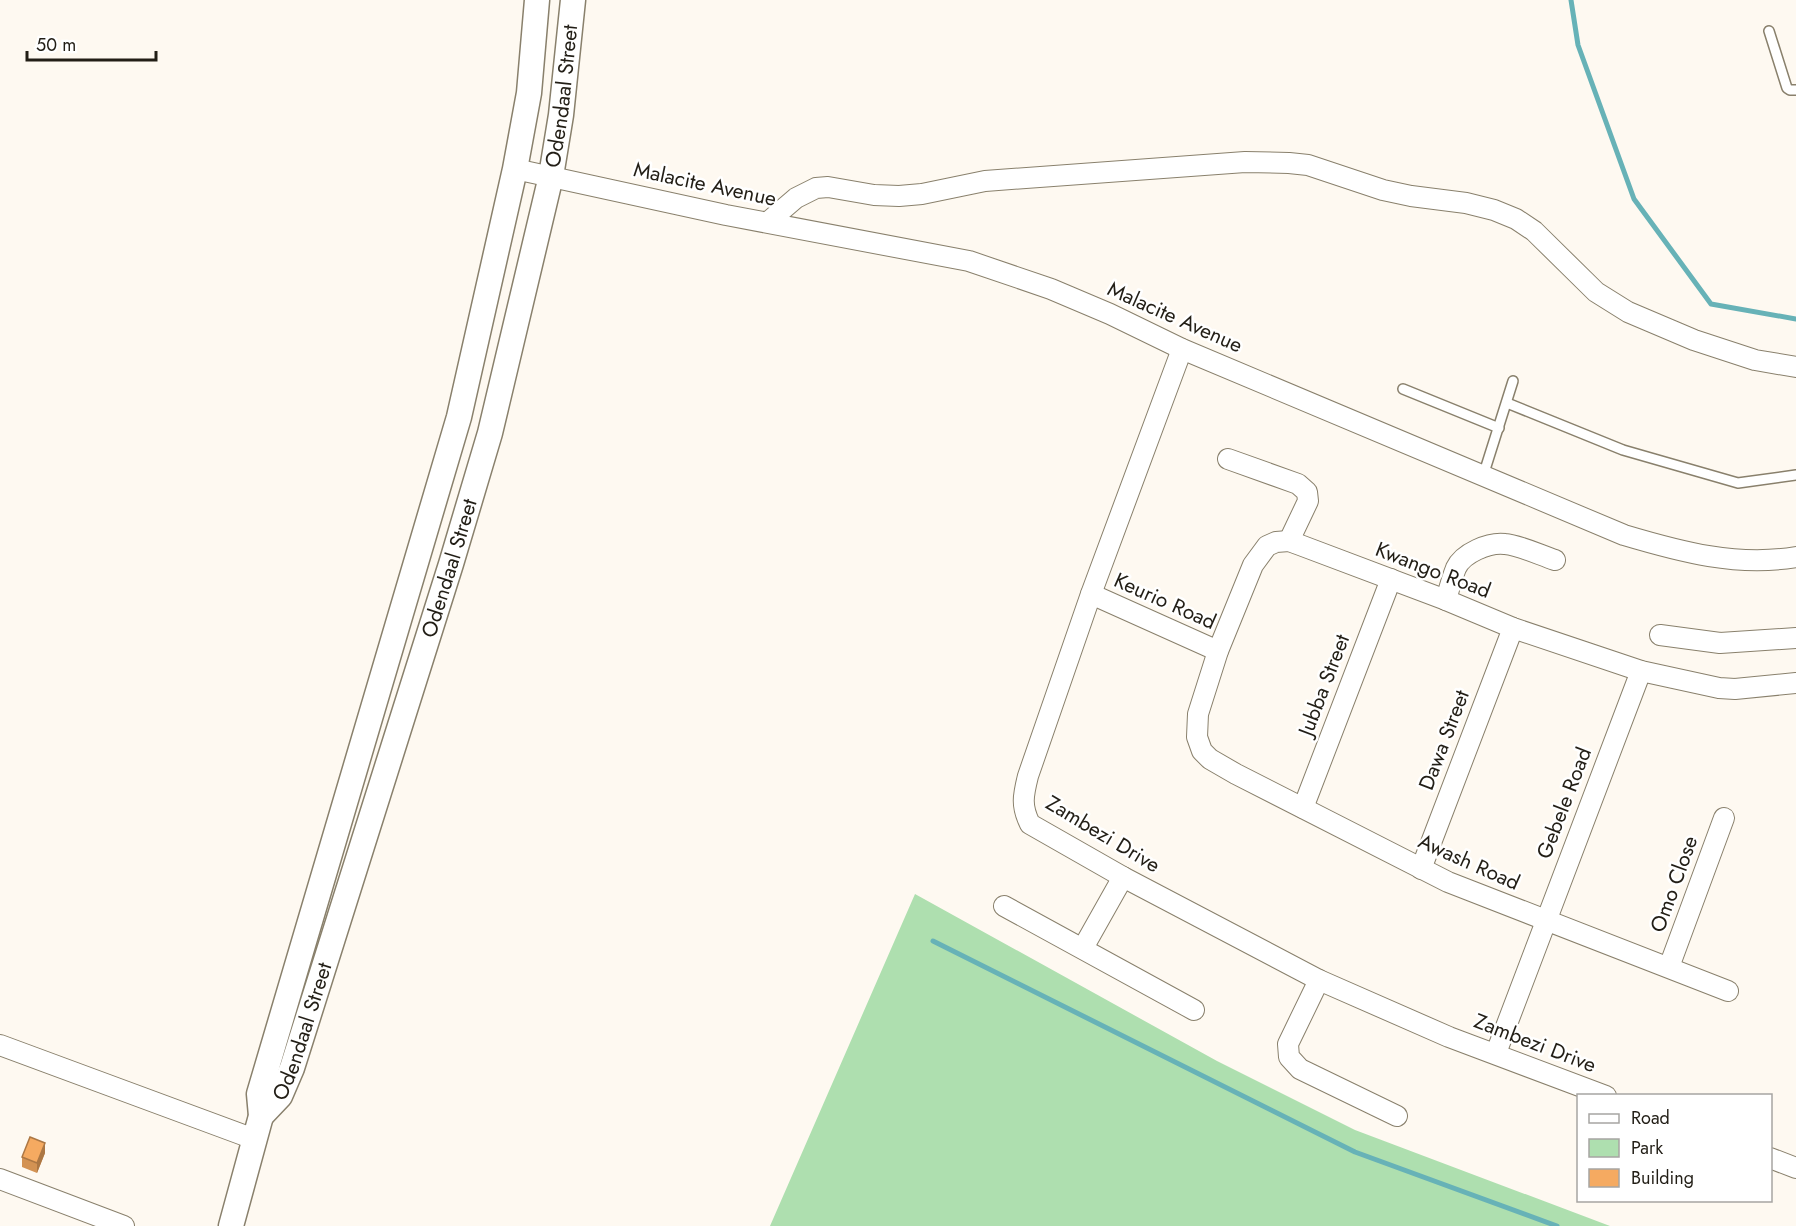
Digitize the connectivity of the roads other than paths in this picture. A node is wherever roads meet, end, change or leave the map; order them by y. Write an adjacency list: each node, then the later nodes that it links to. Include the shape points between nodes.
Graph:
1 (537, 0): 5 (street, Odendaal Street, via 529,93)
2 (573, 0): 6 (street, Odendaal Street)
3 (1769, 31): 4 (lane, via 1787,88)
4 (1796, 90)
5 (515, 169): 6 (street, Malacite Avenue); 44 (street, Odendaal Street, via 459,417 259,1094)
6 (551, 176): 7 (street, Malacite Avenue); 44 (street, Odendaal Street, via 490,434 451,564 292,1068 280,1096)
7 (768, 222): 8 (street, Malacite Avenue, via 934,253 1006,272 1110,314); 9 (street, via 796,198 816,188 899,196 975,182 1245,162 1308,165 1383,190 1466,203 1516,219 1534,231 1596,292 1628,312 1755,360)
8 (1182, 349): 16 (street, Malacite Avenue); 21 (street, Zambezi Drive)
9 (1796, 366)
10 (1513, 381): 12 (lane)
11 (1403, 389): 13 (lane)
12 (1507, 403): 13 (lane); 15 (lane, via 1623,450 1738,483)
13 (1499, 428): 16 (lane)
14 (1228, 459): 17 (street, via 1298,484 1307,492 1308,501)
15 (1796, 475)
16 (1484, 476): 18 (street, Malacite Avenue, via 1624,535 1675,550 1714,559)
17 (1289, 541): 20 (street, Kwango Road); 26 (street, via 1267,546 1253,565)
18 (1796, 557)
19 (1555, 560): 22 (street, via 1505,544 1476,550 1457,566)
20 (1391, 579): 22 (street, Kwango Road); 29 (street, Jubba Street)
21 (1091, 594): 26 (street, Keurio Road); 32 (street, Zambezi Drive, via 1028,776 1024,811 1030,824)
22 (1446, 600): 23 (street, Kwango Road)
23 (1513, 628): 27 (street, Kwango Road); 31 (street, Dawa Street)
24 (1660, 635): 25 (street, via 1720,643)
25 (1796, 638)
26 (1218, 651): 29 (street, Awash Road, via 1198,714 1197,737 1202,751 1236,774)
27 (1641, 671): 28 (street, Kwango Road, via 1719,688); 34 (street, Gebele Road)
28 (1796, 682)
29 (1302, 808): 31 (street, Awash Road)
30 (1724, 818): 36 (street, Omo Close)
31 (1421, 869): 34 (street, Awash Road)
32 (1123, 877): 35 (street); 37 (street, Zambezi Drive)
33 (1004, 906): 35 (street)
34 (1545, 921): 36 (street, Awash Road); 41 (street, Gebele Road)
35 (1083, 948): 39 (street)
36 (1669, 967): 38 (street, Awash Road)
37 (1318, 980): 41 (street, Zambezi Drive, via 1449,1037); 43 (street, via 1288,1044 1289,1057 1300,1070)
38 (1728, 991)
39 (1194, 1010)
40 (0, 1045): 44 (street)
41 (1496, 1053): 42 (street, Zambezi Drive)
42 (1603, 1094)
43 (1397, 1116)
44 (257, 1127): 49 (street, Odendaal Street)
45 (1772, 1159): 46 (street)
46 (1796, 1168)
47 (0, 1179): 48 (street)
48 (76, 1218): 50 (street)
49 (238, 1224)
50 (124, 1226)

